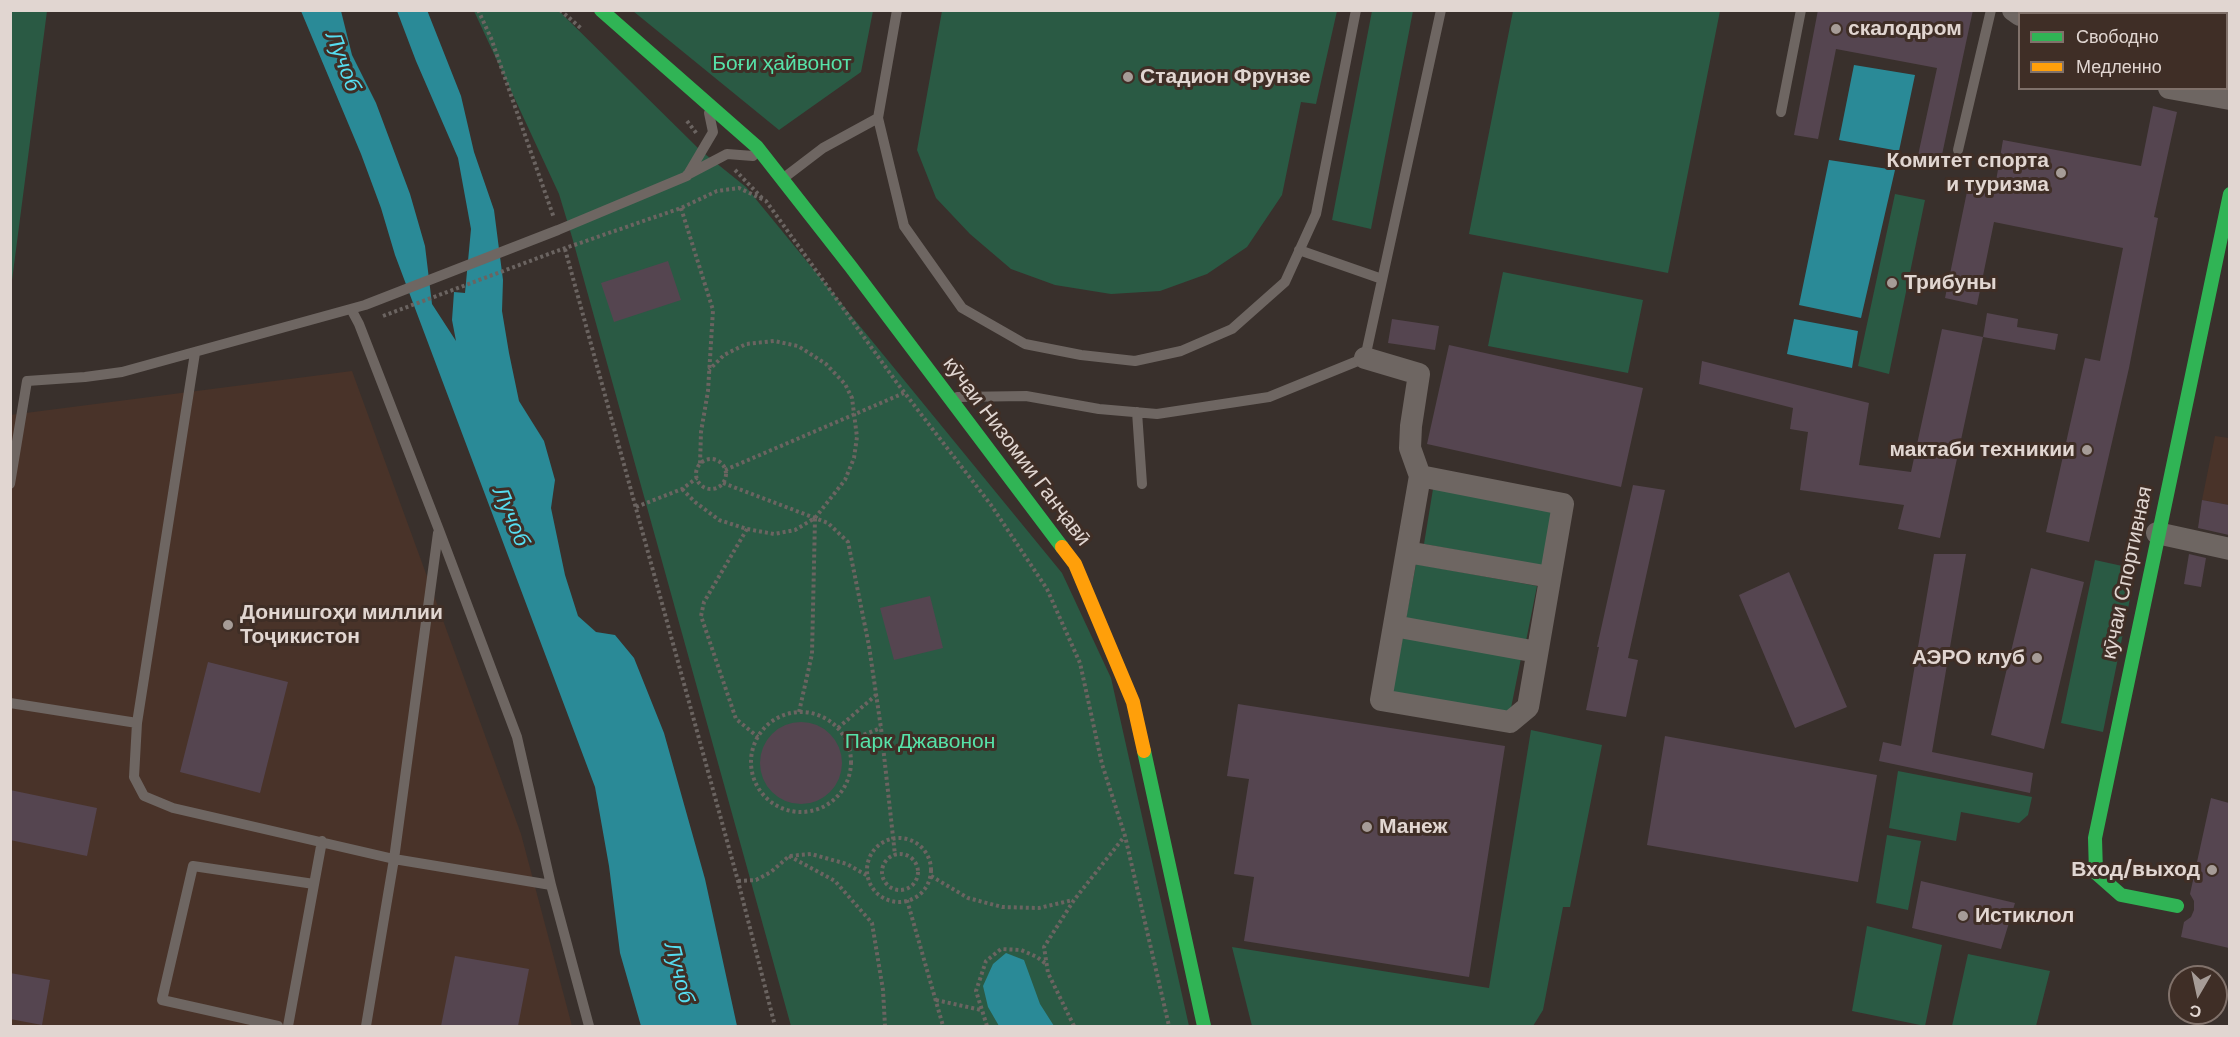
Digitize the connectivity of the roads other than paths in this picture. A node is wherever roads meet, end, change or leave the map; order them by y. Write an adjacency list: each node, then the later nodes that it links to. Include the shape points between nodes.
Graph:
1 (601, 10): 9 (street, кӯчаи Низомии Ганҷавӣ)
2 (897, 10): 11 (lane)
3 (1356, 10): 17 (lane, via 1316,214)
4 (1441, 10): 18 (lane)
5 (1801, 10): 10 (lane)
6 (1991, 10): 12 (lane)
7 (2180, 90): 8 (street)
8 (2229, 99)
9 (707, 101): 13 (street, кӯчаи Низомии Ганҷавӣ); 14 (lane, via 713,132)
10 (1781, 112)
11 (878, 118): 15 (lane, via 823,148); 17 (lane, via 904,226 962,308 1025,344 1135,361 1181,351 1232,329 1285,282)
12 (1958, 150)
13 (766, 159): 14 (lane, via 743,154 721,156); 15 (street, кӯчаи Низомии Ганҷавӣ)
14 (687, 176): 19 (lane)
15 (783, 178): 22 (street, кӯчаи Низомии Ганҷавӣ)
16 (2229, 194): 28 (street, кӯчаи Спортивная)
17 (1299, 250): 18 (lane)
18 (1382, 279): 21 (lane)
19 (351, 309): 20 (lane); 27 (lane)
20 (195, 353): 25 (lane, via 122,372 27,381); 35 (lane)
21 (1365, 358): 23 (lane, via 1269,397 1157,414); 24 (street, via 1419,374 1410,448)
22 (950, 397): 23 (lane, via 1026,396); 45 (street, кӯчаи Низомии Ганҷавӣ, via 1075,564 1128,692)
23 (1137, 412): 26 (lane)
24 (1420, 476): 30 (street); 31 (street, via 1563,504)
25 (10, 484)
26 (1142, 484)
27 (439, 530): 37 (lane); 39 (lane, via 518,737)
28 (2157, 533): 29 (street); 40 (street, кӯчаи Спортивная, via 2095,838 2096,873 2121,895)
29 (2229, 549)
30 (1407, 552): 31 (street); 32 (street)
31 (1550, 577): 33 (street)
32 (1394, 626): 33 (street); 33 (street, via 1381,700 1510,722 1527,707)
33 (1537, 652)
34 (10, 703): 35 (lane)
35 (137, 723): 36 (lane, via 134,777 144,796 173,807)
36 (322, 841): 37 (lane); 38 (lane)
37 (394, 859): 39 (lane); 43 (lane)
38 (314, 884): 41 (lane, via 193,866 162,1000); 42 (lane)
39 (551, 885): 44 (lane)
40 (2177, 906)
41 (278, 1026)
42 (288, 1026)
43 (366, 1026)
44 (589, 1026)
45 (1204, 1026)

